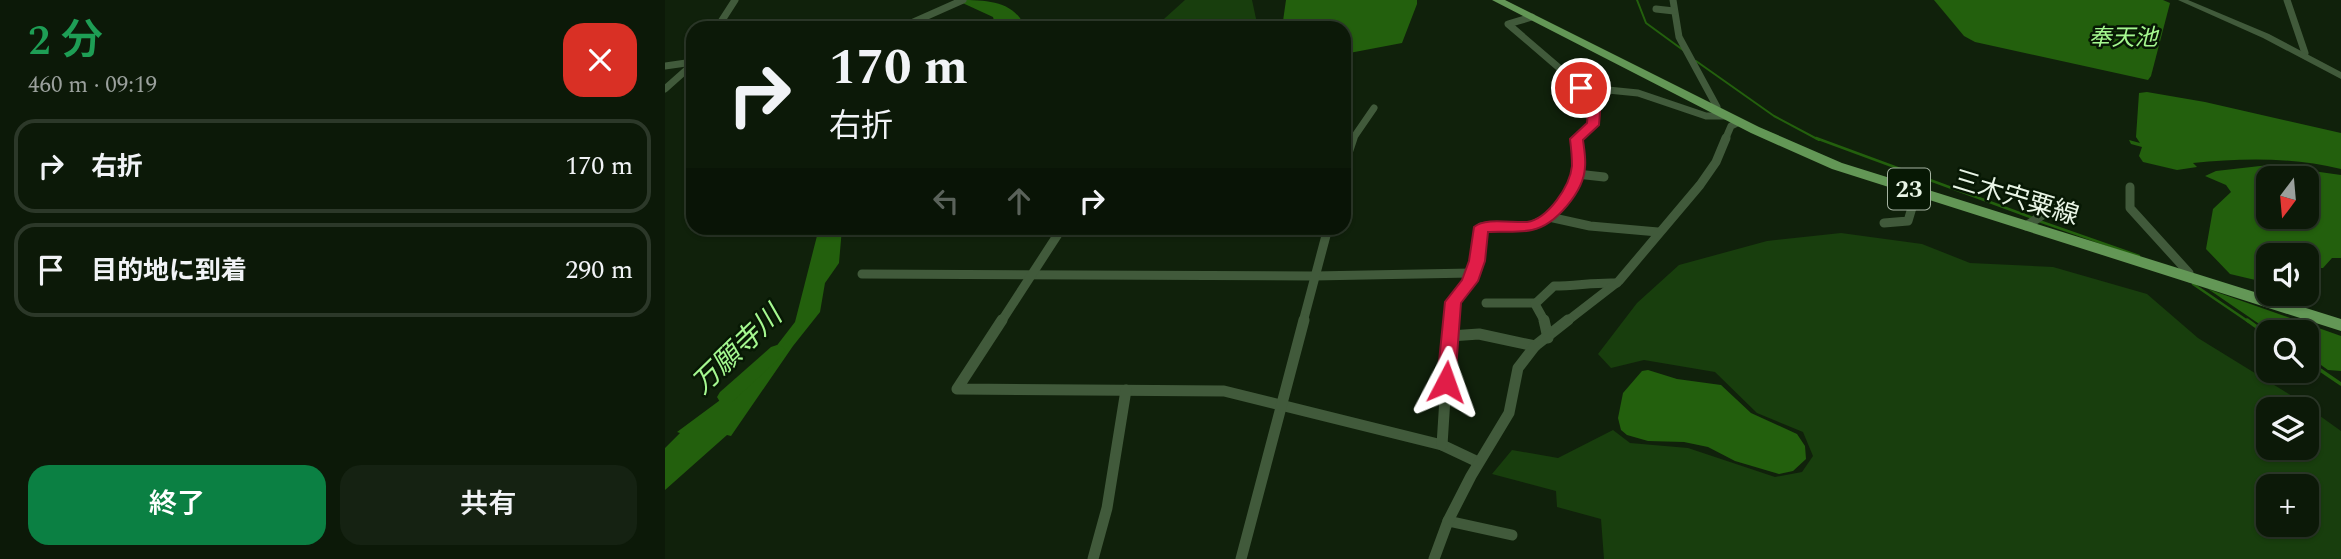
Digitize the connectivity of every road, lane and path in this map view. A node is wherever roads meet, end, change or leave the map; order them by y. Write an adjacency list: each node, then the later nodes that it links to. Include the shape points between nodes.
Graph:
1 (735, 0): 10 (street)
2 (1497, 0): 9 (main road, 三木宍粟線 / 23)
3 (1674, 0): 8 (street)
4 (2182, 0): 12 (street)
5 (2287, 0): 12 (street)
6 (961, 1): 11 (street)
7 (1659, 9): 8 (street, via 1662,18)
8 (1675, 15): 20 (street, via 1679,37 1717,107)
9 (1532, 17): 18 (street, via 1507,24); 20 (main road, 三木宍粟線 / 23)
10 (722, 21)
11 (916, 21)
12 (2302, 54): 16 (street)
13 (686, 64): 14 (street)
14 (665, 66)
15 (686, 70): 17 (street)
16 (2341, 76)
17 (665, 89)
18 (1594, 97): 20 (street, via 1598,89 1623,90 1706,116); 22 (street, via 1593,125 1577,139)
19 (1374, 108): 21 (street)
20 (1727, 116): 25 (main road, 三木宍粟線 / 23, via 1817,158); 30 (street, via 1731,126 1716,162)
21 (1351, 143)
22 (1577, 174): 23 (street); 27 (street, via 1567,197)
23 (1604, 177)
24 (2130, 187): 37 (street, via 2130,208)
25 (1917, 191): 28 (street, via 1908,220); 29 (main road, 三木宍粟線 / 23)
26 (2053, 208): 29 (street)
27 (1549, 217): 30 (street); 33 (street, via 1530,226 1481,227)
28 (1884, 223)
29 (2027, 226): 37 (main road, 三木宍粟線 / 23)
30 (1658, 232): 38 (street)
31 (1058, 235): 35 (street)
32 (1326, 235): 36 (street)
33 (1471, 273): 36 (street); 42 (street, via 1453,302)
34 (862, 274): 35 (street)
35 (1033, 274): 36 (street); 45 (street, via 957,389)
36 (1314, 276): 46 (street)
37 (2190, 278): 41 (main road, 三木宍粟線 / 23)
38 (1617, 283): 40 (street, via 1554,286); 43 (street)
39 (1486, 303): 40 (street)
40 (1536, 303): 43 (street)
41 (2341, 325)
42 (1450, 336): 44 (street, via 1479,334); 47 (street)
43 (1548, 338): 44 (street)
44 (1535, 346): 48 (street, via 1518,368 1509,413)
45 (1126, 390): 46 (street, via 1224,391); 51 (street, via 1107,508)
46 (1283, 406): 47 (street); 52 (street)
47 (1443, 446): 48 (street)
48 (1478, 462): 49 (street)
49 (1448, 521): 50 (street); 53 (street)
50 (1511, 536)
51 (1093, 559)
52 (1241, 559)
53 (1434, 559)

